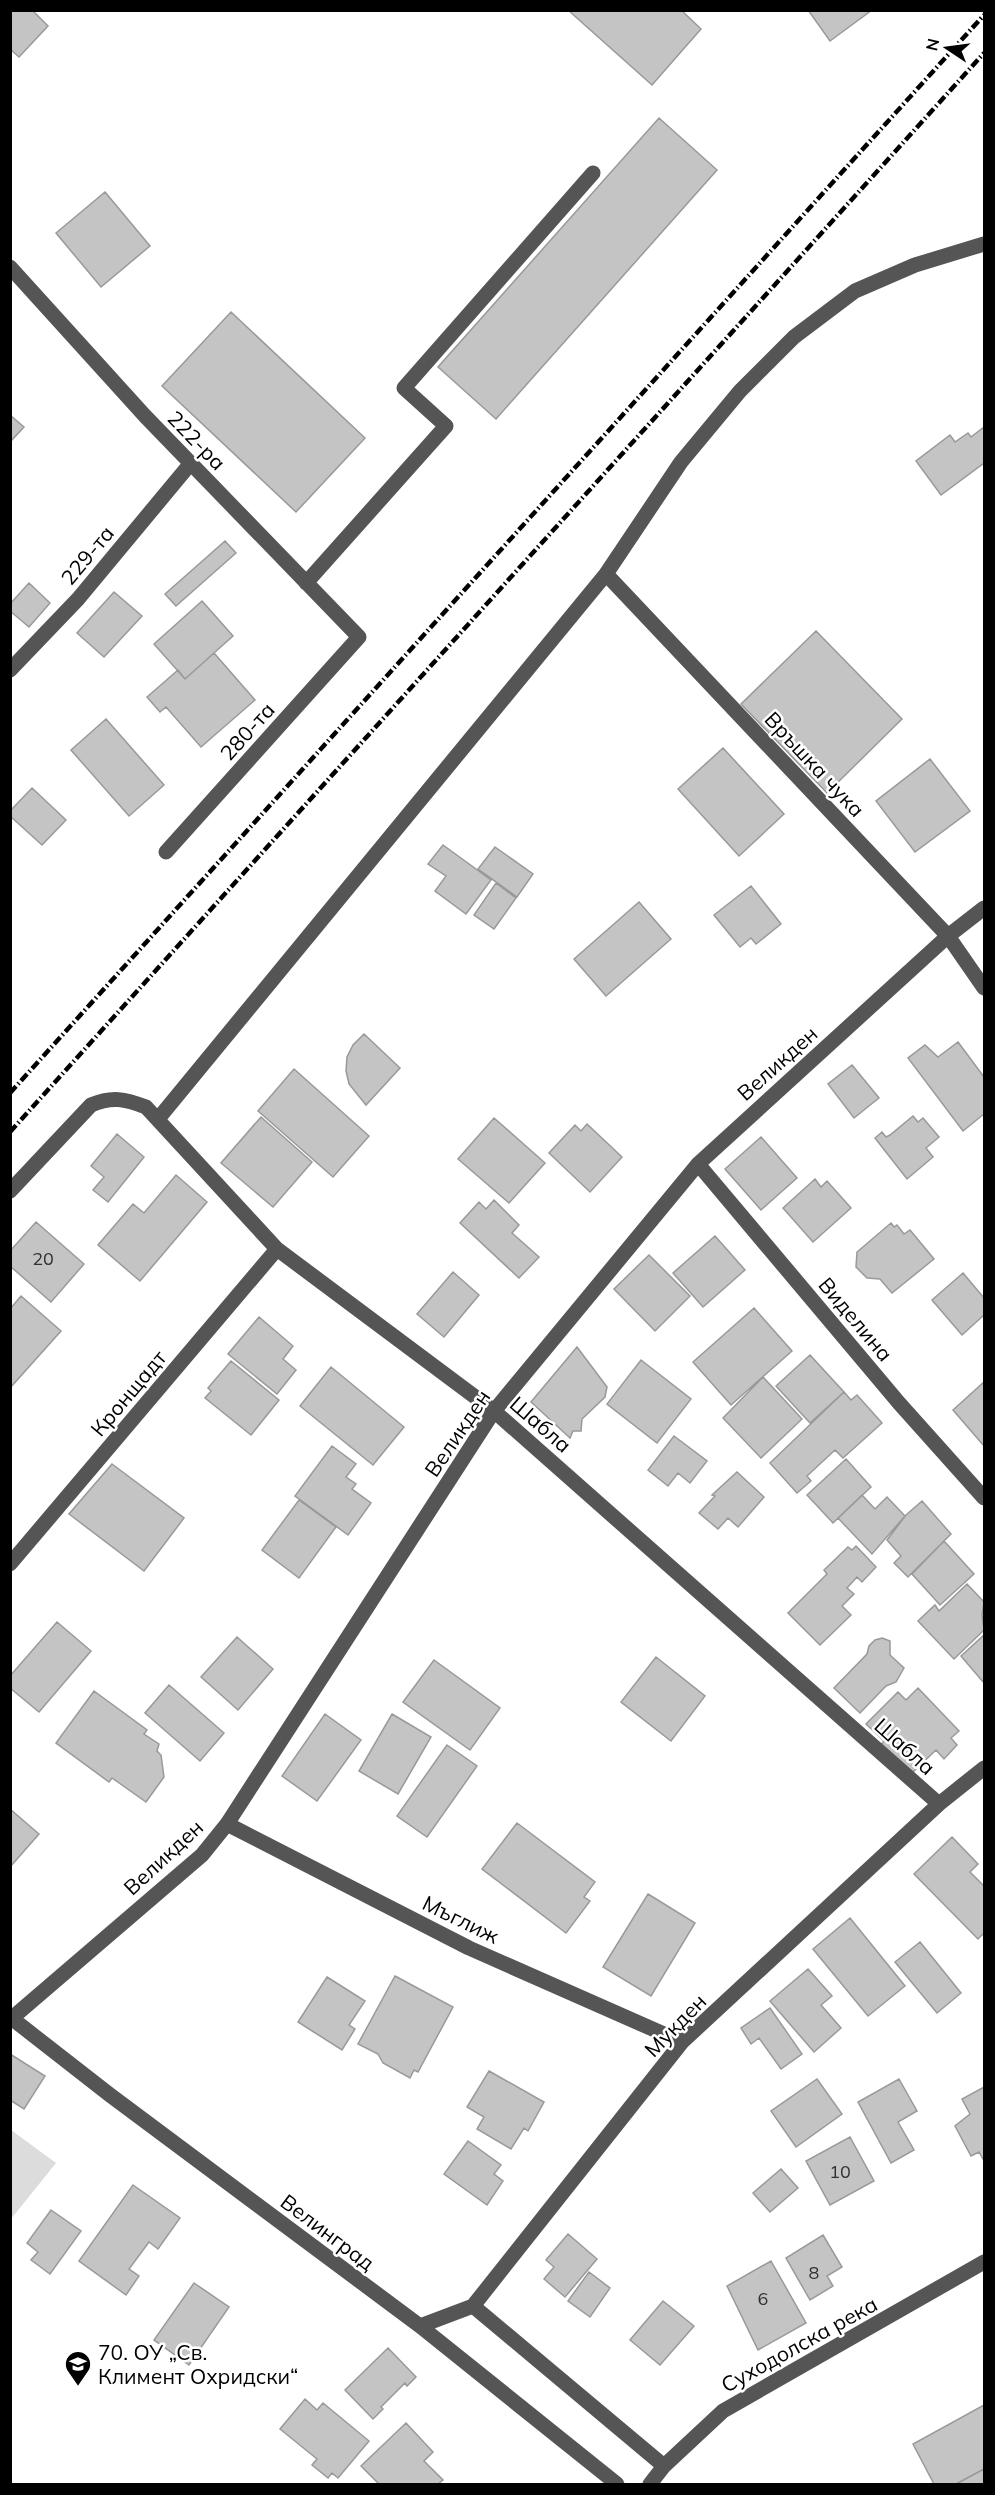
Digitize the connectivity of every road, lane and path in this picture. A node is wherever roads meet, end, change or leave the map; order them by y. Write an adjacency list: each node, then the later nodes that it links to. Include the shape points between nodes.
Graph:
1 (593, 173): 6 (street, via 404,388 446,426)
2 (984, 244): 5 (street, via 915,265 855,291 794,337 740,391 681,462)
3 (10, 267): 4 (street, 222-ра)
4 (191, 463): 6 (street, 222-ра); 8 (street, 229-та, via 78,599)
5 (606, 574): 11 (street, Връшка чука); 13 (street)
6 (306, 583): 7 (street, 222-ра)
7 (358, 637): 9 (street, 280-та)
8 (10, 670)
9 (166, 852)
10 (984, 908): 11 (street, Великден)
11 (948, 936): 12 (street, Връшка чука); 14 (street, Великден)
12 (984, 988)
13 (158, 1119): 15 (street, Шабла, via 146,1107 124,1099 106,1098 91,1105); 16 (street, Шабла)
14 (698, 1164): 17 (street, Великден); 18 (street, Виделина)
15 (10, 1191)
16 (277, 1249): 17 (street, Шабла); 19 (street, Кронщадт)
17 (494, 1411): 21 (street, Шабла); 22 (street, Великден)
18 (984, 1498)
19 (10, 1564)
20 (984, 1768): 21 (street, Мукден)
21 (939, 1804): 24 (street, Мукден)
22 (227, 1824): 23 (street, Великден, via 202,1855); 24 (street, Мъглиж, via 469,1948)
23 (11, 2018): 27 (street, Велинград)
24 (682, 2042): 26 (street, Мукден)
25 (984, 2262): 28 (street, Суходолска река, via 723,2411)
26 (472, 2306): 27 (street); 28 (street)
27 (420, 2326): 29 (street, Велинград)
28 (664, 2466): 30 (street, Суходолска река)
29 (617, 2484)
30 (650, 2484)

